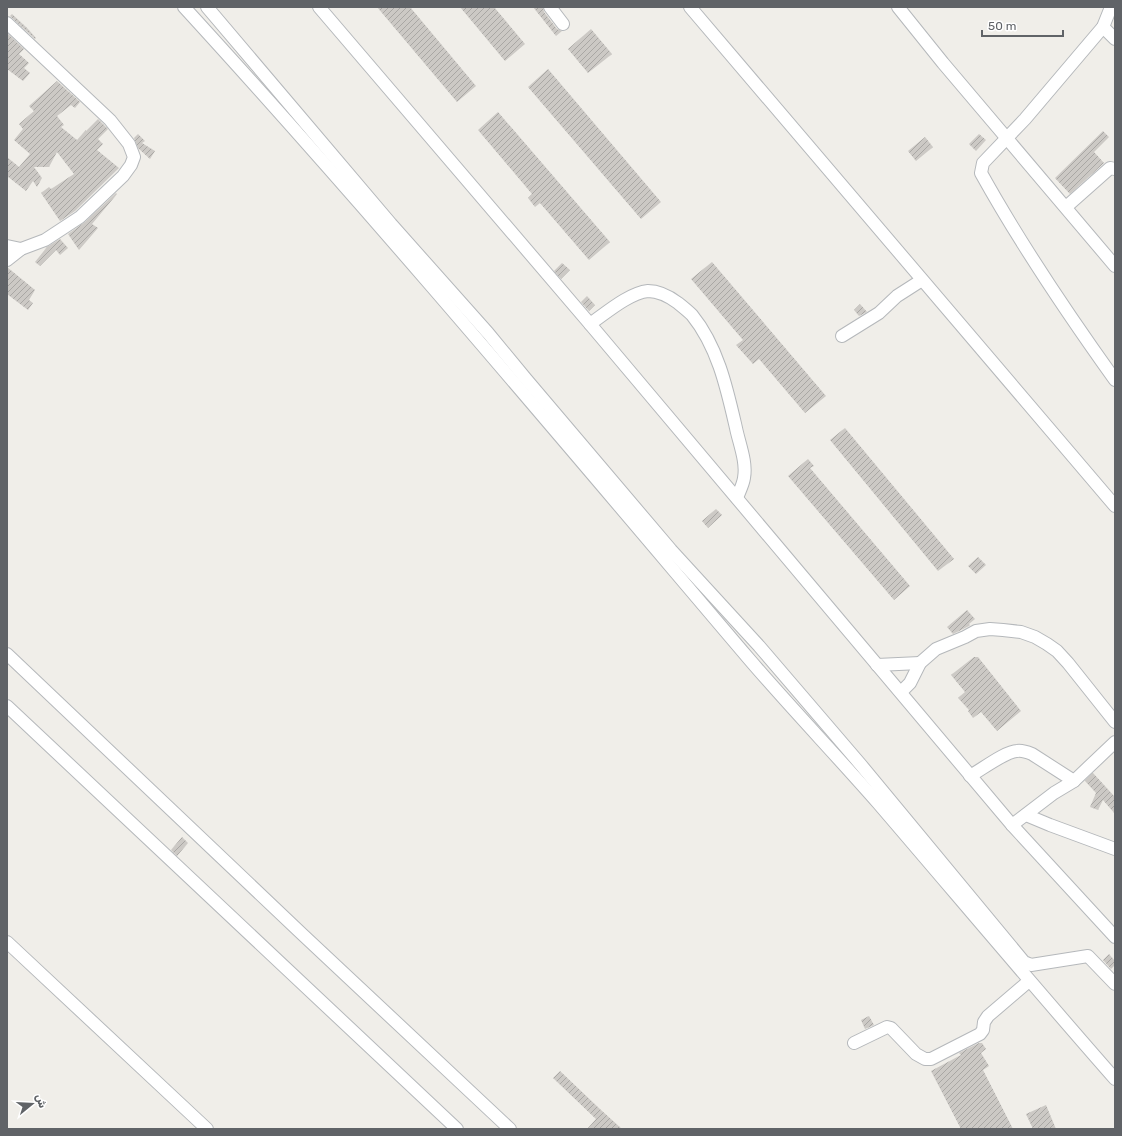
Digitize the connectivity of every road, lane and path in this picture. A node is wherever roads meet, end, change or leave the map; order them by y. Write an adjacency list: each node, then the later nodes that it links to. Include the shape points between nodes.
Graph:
1 (184, 7): 39 (street, via 352,194 753,663 877,802)
2 (207, 7): 40 (street, via 672,550 851,753 1024,962 1031,965 1085,955)
3 (319, 7): 20 (street)
4 (550, 7): 9 (street)
5 (690, 7): 19 (street)
6 (898, 7): 12 (street)
7 (1111, 7): 10 (street)
8 (7, 23): 16 (street, via 110,120 129,144 134,157 123,176 80,217 45,240)
9 (563, 24)
10 (1103, 28): 11 (street); 12 (street)
11 (1115, 39)
12 (1007, 138): 14 (street); 22 (street, via 982,163 981,173 1040,271)
13 (1115, 168): 14 (street, via 1110,168)
14 (1066, 207): 18 (street)
15 (7, 246): 16 (street)
16 (21, 250): 17 (street)
17 (7, 260)
18 (1115, 266)
19 (922, 280): 21 (street, via 897,296 879,314); 24 (street)
20 (590, 324): 23 (street); 23 (street, via 635,295 648,291 660,293 674,300 692,315 715,355 732,412 744,464 744,479)
21 (842, 336)
22 (1115, 380)
23 (737, 498): 27 (street)
24 (1115, 506)
25 (7, 654): 45 (street)
26 (920, 663): 27 (street); 28 (street, via 910,683); 30 (street, via 936,649 976,631 990,629 1021,632 1035,637 1057,652)
27 (877, 665): 28 (street)
28 (901, 692): 32 (street)
29 (7, 706): 44 (street)
30 (1115, 722)
31 (1115, 742): 33 (street)
32 (970, 776): 33 (street, via 1017,751 1032,754); 35 (street)
33 (1074, 781): 34 (street)
34 (1026, 815): 35 (street); 36 (street)
35 (1012, 826): 37 (street)
36 (1115, 849)
37 (1115, 937)
38 (7, 942): 43 (street)
39 (1029, 982): 41 (street, via 988,1016 980,1034 931,1059 916,1054 887,1027); 42 (street)
40 (1115, 984)
41 (854, 1043)
42 (1115, 1079)
43 (207, 1129)
44 (457, 1129)
45 (510, 1129)

